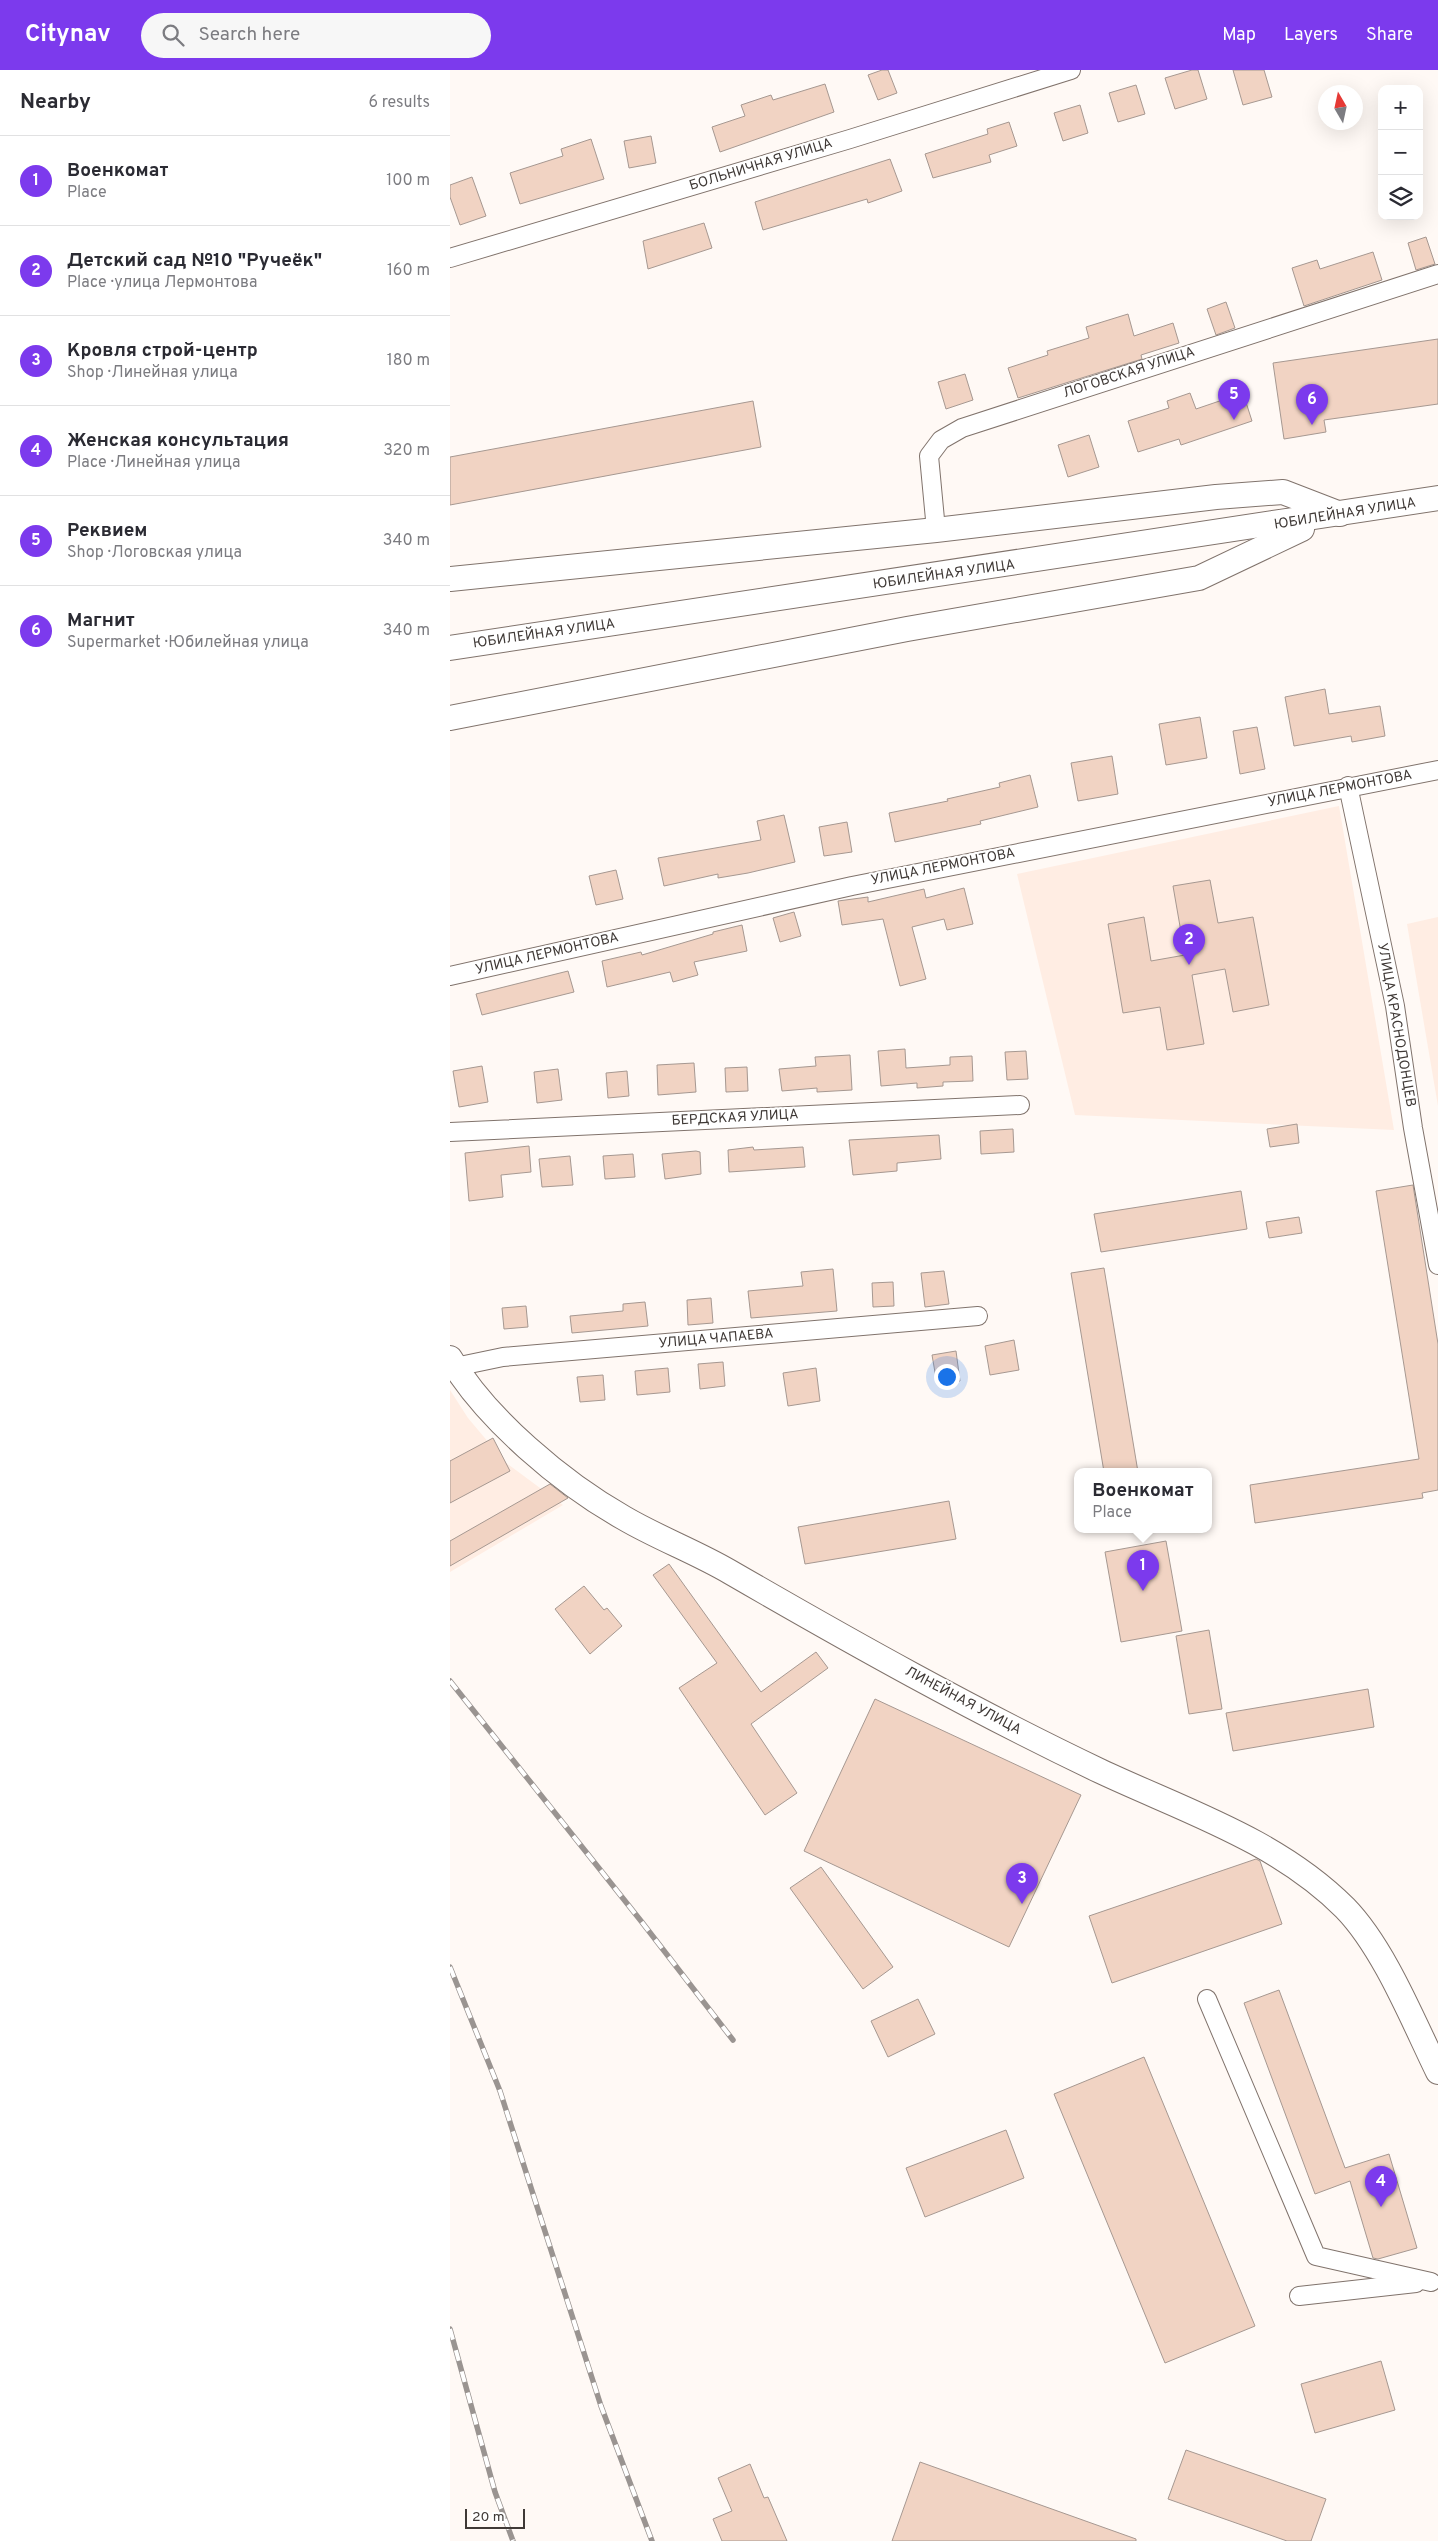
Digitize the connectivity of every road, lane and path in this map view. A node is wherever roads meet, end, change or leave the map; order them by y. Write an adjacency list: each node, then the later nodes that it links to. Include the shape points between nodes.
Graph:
1 (1071, 70): 2 (street, БОЛЬНИЧНАЯ УЛИЦА)
2 (450, 258)
3 (1438, 274): 6 (street, ЛОГОВСКАЯ УЛИЦА, via 962,428 941,440 929,456)
4 (1438, 498): 5 (main road, ЮБИЛЕЙНАЯ УЛИЦА)
5 (1341, 515): 6 (main road, via 1282,492); 8 (main road, ЮБИЛЕЙНАЯ УЛИЦА); 9 (main road, via 1283,537 1199,578 907,629)
6 (936, 530): 7 (main road)
7 (450, 579)
8 (450, 648)
9 (450, 718)
10 (1438, 770): 11 (street, УЛИЦА ЛЕРМОНТОВА)
11 (1348, 786): 12 (street, УЛИЦА ЛЕРМОНТОВА, via 852,886); 15 (street, УЛИЦА КРАСНОДОНЦЕВ, via 1395,1006)
12 (450, 976)
13 (1020, 1105): 14 (street, БЕРДСКАЯ УЛИЦА)
14 (450, 1132)
15 (1438, 1266)
16 (978, 1316): 17 (street, УЛИЦА ЧАПАЕВА)
17 (452, 1362): 19 (main road, ЛИНЕЙНАЯ УЛИЦА, via 488,1410 536,1455 623,1518 714,1562 840,1636 1048,1746 1214,1820 1268,1849 1303,1873 1348,1911 1367,1937 1388,1971)
18 (1208, 1999): 20 (street, via 1316,2256)
19 (1438, 2072)
20 (1435, 2280): 21 (street)
21 (1300, 2296)

